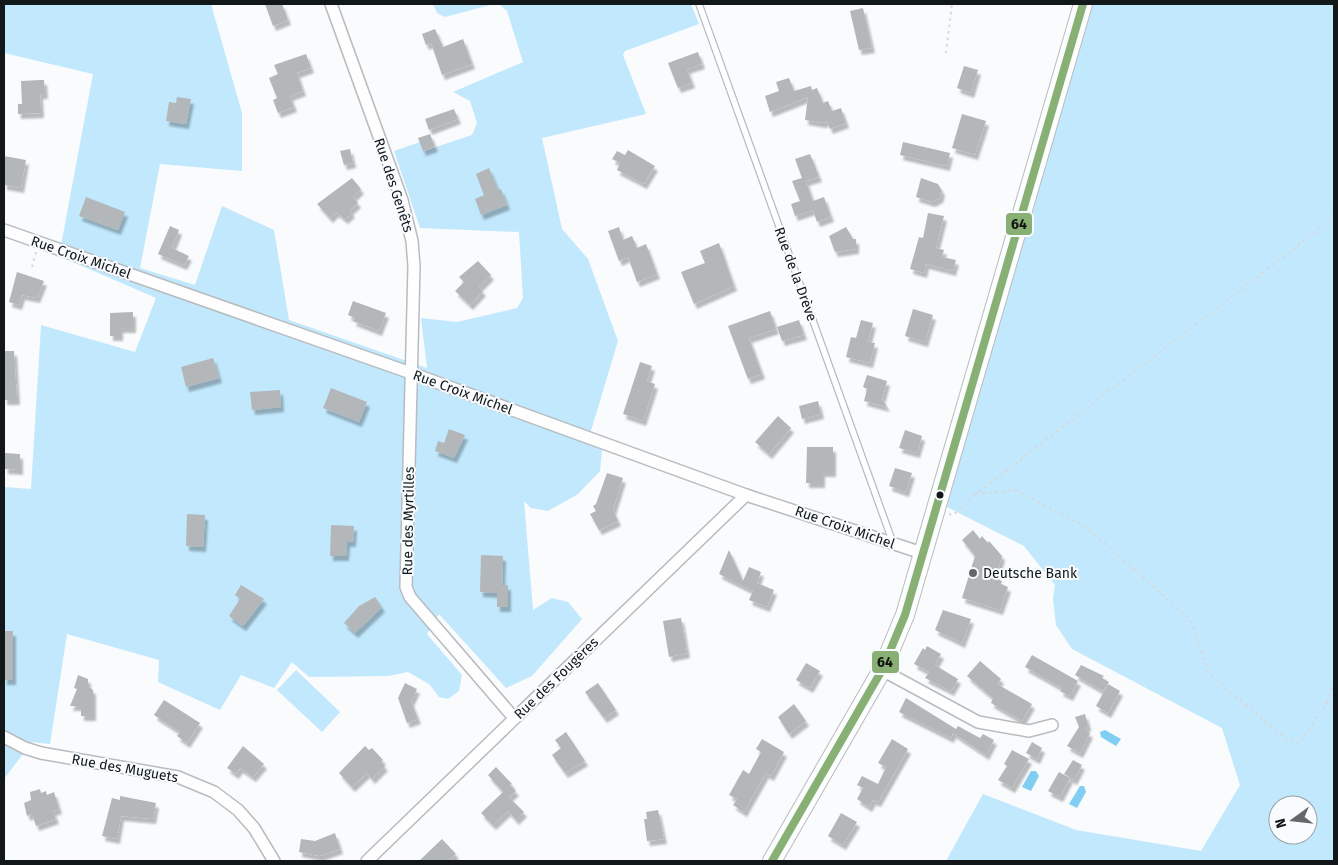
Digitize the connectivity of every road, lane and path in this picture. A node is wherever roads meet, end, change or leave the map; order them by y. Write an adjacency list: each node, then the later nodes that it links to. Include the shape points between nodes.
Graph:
1 (331, 4): 10 (street, Rue des Genêts, via 402,200 412,241)
2 (699, 4): 14 (lane, Rue de la Drève)
3 (952, 4): 5 (path)
4 (1083, 4): 13 (main road)
5 (946, 54)
6 (1334, 214): 11 (path, via 1314,234)
7 (4, 230): 8 (street, Rue Croix Michel)
8 (38, 242): 9 (path); 10 (street, Rue Croix Michel)
9 (32, 267)
10 (411, 373): 12 (street, Rue Croix Michel); 20 (street, Rue des Myrtilles, via 406,587 410,597)
11 (976, 494): 13 (path, via 953,515); 18 (path, via 1016,490 1085,526 1191,620 1209,674 1286,739 1299,744)
12 (746, 495): 14 (street, Rue Croix Michel); 20 (street, Rue des Fougères)
13 (940, 511): 15 (main road)
14 (893, 544): 15 (street, Rue Croix Michel)
15 (922, 553): 16 (main road, via 905,615)
16 (882, 670): 21 (street, via 978,722 1029,731); 25 (main road)
17 (1334, 683): 18 (path)
18 (1327, 702): 19 (path)
19 (1334, 710)
20 (514, 718): 24 (street, Rue des Fougères)
21 (1052, 725)
22 (4, 737): 23 (street, Rue des Muguets, via 41,753 178,777 214,792 238,810 254,828)
23 (274, 861)
24 (367, 861)
25 (772, 861)

